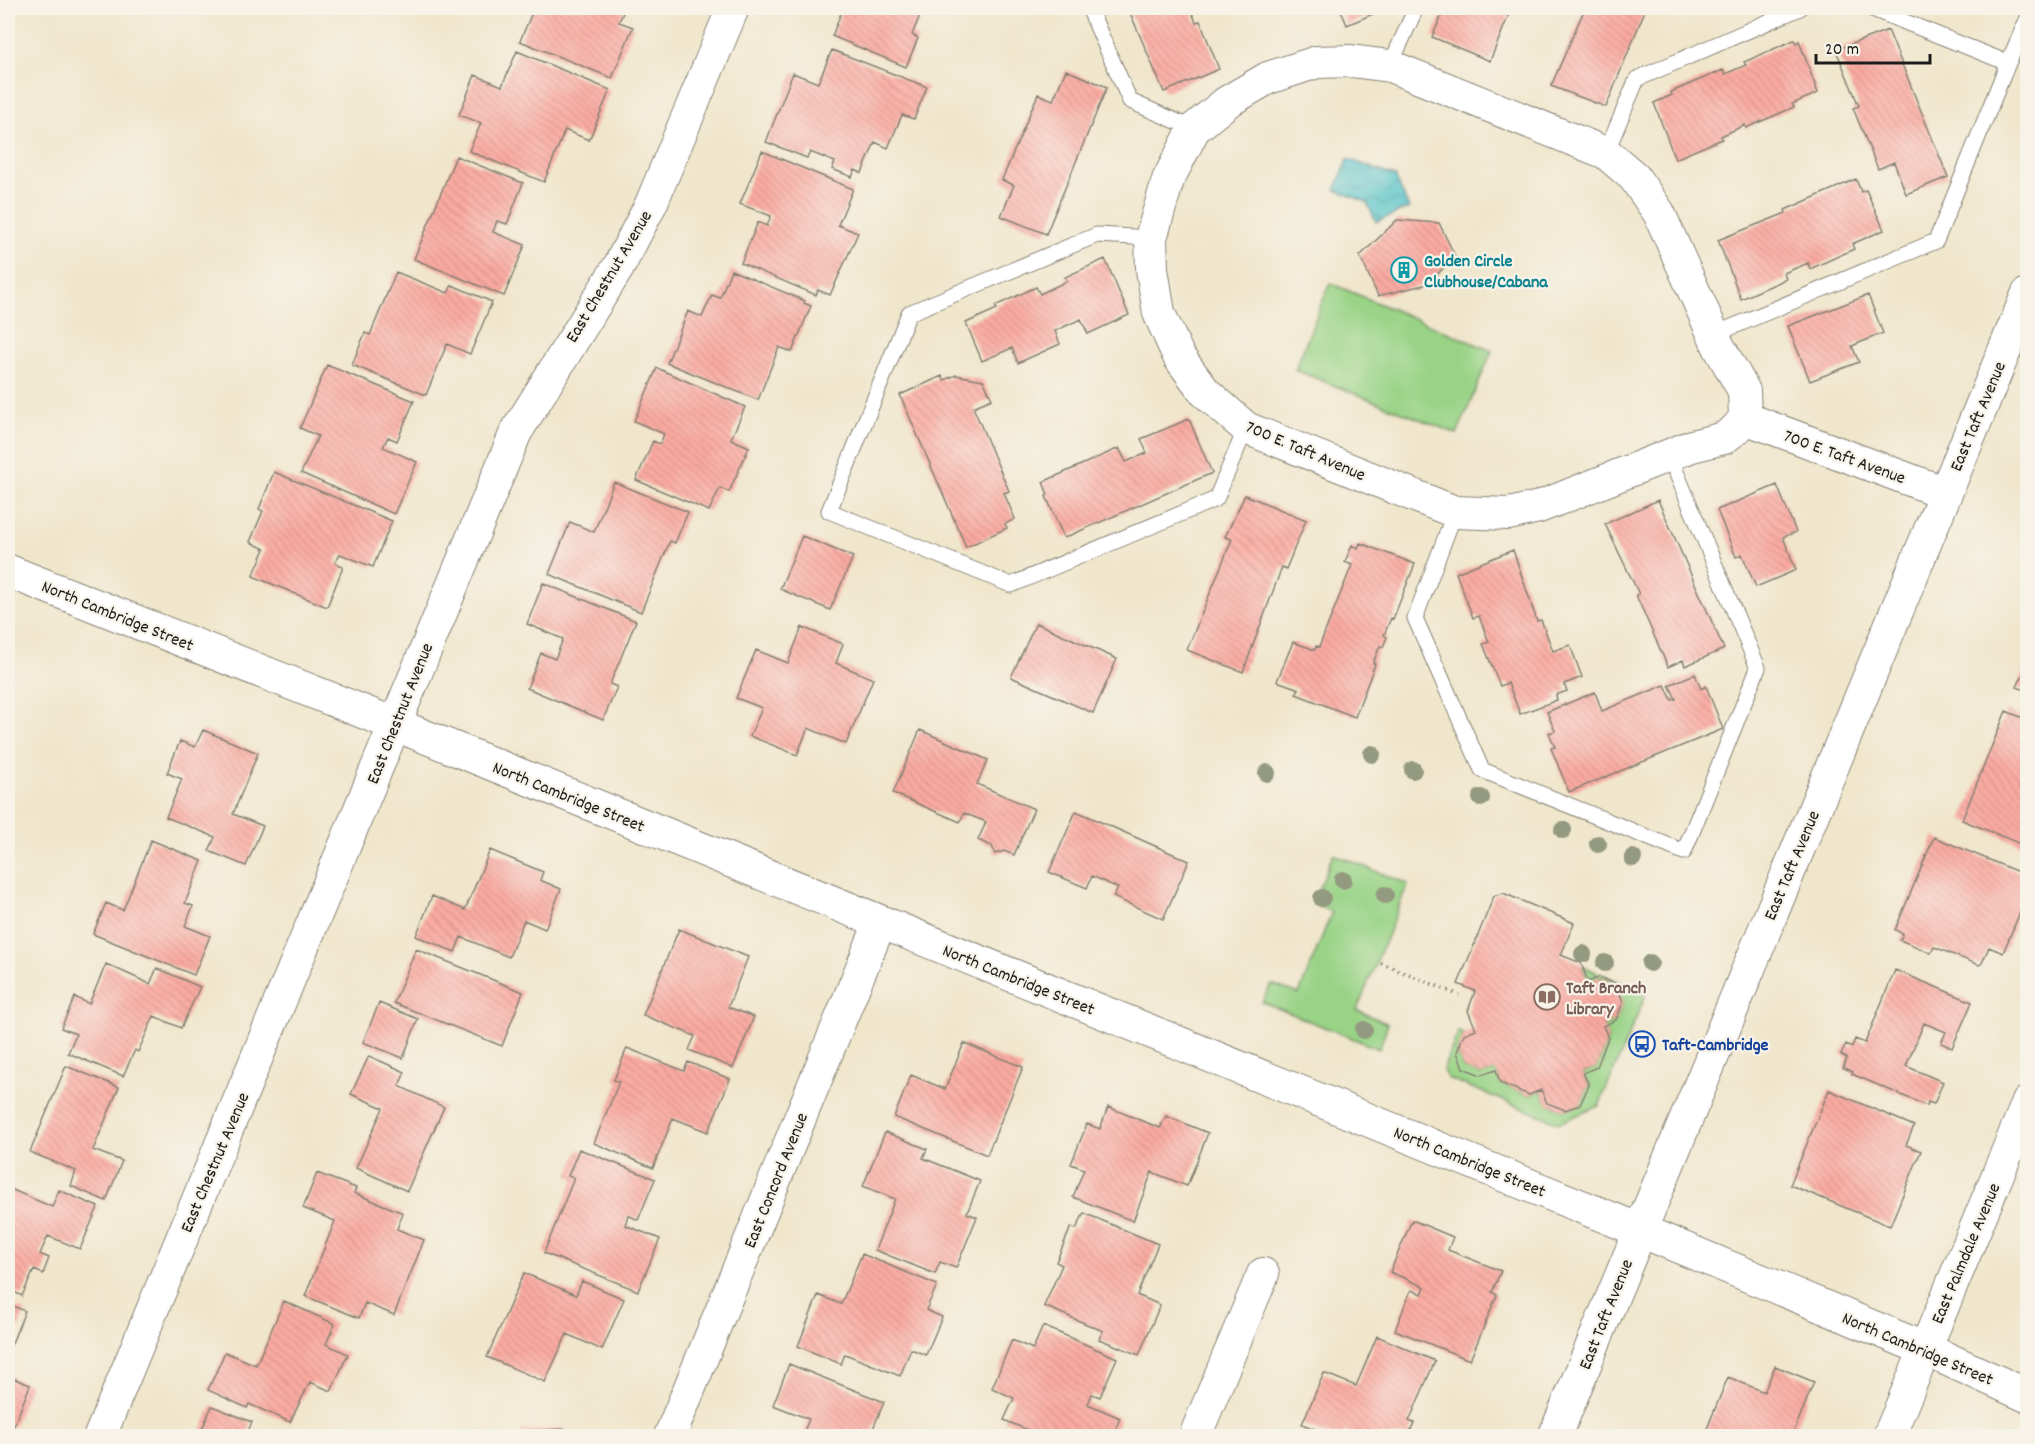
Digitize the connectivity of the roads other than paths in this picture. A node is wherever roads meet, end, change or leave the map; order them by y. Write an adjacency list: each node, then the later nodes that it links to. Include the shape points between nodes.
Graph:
1 (733, 8): 20 (street, East Chestnut Avenue, via 651,204 619,266 516,432)
2 (1089, 8): 9 (lane, via 1130,101)
3 (1416, 8): 8 (lane)
4 (1800, 8): 10 (lane, via 1637,79)
5 (1870, 8): 7 (lane)
6 (2028, 18): 7 (lane)
7 (2008, 63): 13 (lane, via 1936,241)
8 (1390, 66): 9 (street, 700 E. Taft Avenue, via 1317,62 1268,78 1227,102); 10 (street, 700 E. Taft Avenue)
9 (1194, 129): 11 (street, 700 E. Taft Avenue, via 1168,180)
10 (1606, 153): 13 (street, 700 E. Taft Avenue, via 1634,177 1659,213)
11 (1151, 238): 15 (street, 700 E. Taft Avenue, via 1159,313 1179,357 1205,392); 15 (lane, via 1097,235 909,313 829,511 1011,585 1216,499)
12 (2028, 294): 17 (street, East Taft Avenue)
13 (1713, 334): 14 (street, 700 E. Taft Avenue, via 1744,391)
14 (1745, 418): 16 (street, 700 E. Taft Avenue, via 1724,438); 17 (street, 700 E. Taft Avenue)
15 (1246, 428): 18 (street, 700 E. Taft Avenue)
16 (1669, 455): 18 (street, 700 E. Taft Avenue, via 1539,507 1509,514); 18 (lane, via 1758,668 1684,852 1482,770 1415,618)
17 (1945, 493): 23 (street, East Taft Avenue)
18 (1455, 512)
19 (8, 570): 20 (street, North Cambridge Street)
20 (394, 724): 21 (street, North Cambridge Street); 27 (street, East Chestnut Avenue)
21 (880, 923): 23 (street, North Cambridge Street); 28 (street, East Concord Avenue)
22 (2028, 1102): 25 (street, East Palmdale Avenue)
23 (1639, 1230): 25 (street, North Cambridge Street); 30 (street, East Taft Avenue)
24 (1263, 1274): 29 (street)
25 (1925, 1349): 26 (street, North Cambridge Street); 31 (street, East Palmdale Avenue)
26 (2028, 1396)
27 (100, 1437)
28 (670, 1437)
29 (1195, 1437)
30 (1555, 1437)
31 (1889, 1437)

